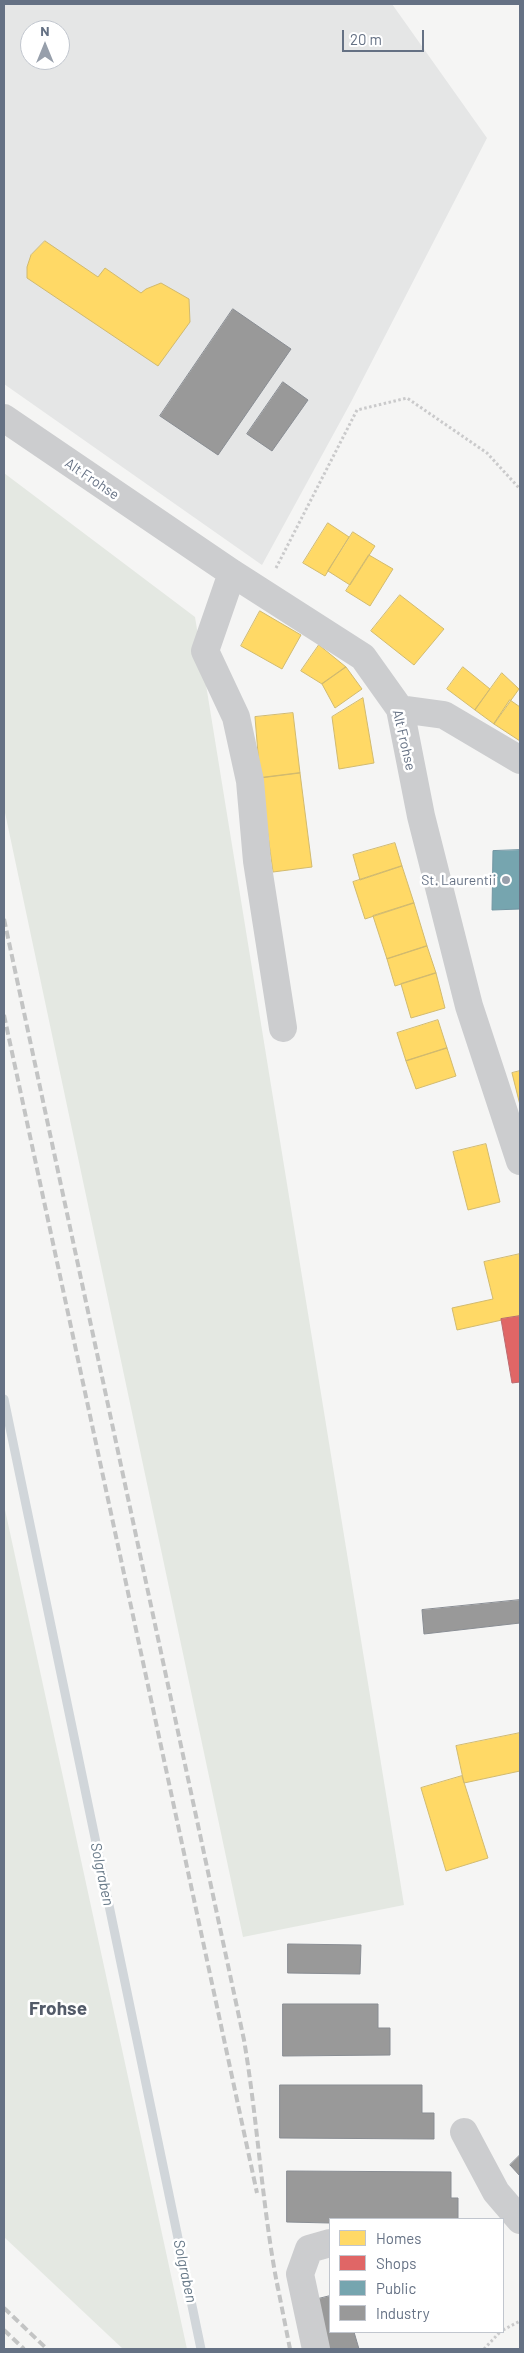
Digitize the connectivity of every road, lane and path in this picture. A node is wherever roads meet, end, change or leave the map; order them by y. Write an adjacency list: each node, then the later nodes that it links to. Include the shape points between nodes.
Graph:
1 (4, 418): 3 (street, Alt Frohse)
2 (520, 489): 4 (path, via 487,453 407,398 356,410)
3 (232, 573): 4 (street, Alt Frohse); 7 (street, via 205,651 236,717 250,781 257,862)
4 (264, 593): 5 (street, Alt Frohse, via 363,657)
5 (400, 709): 6 (street, via 444,716); 8 (street, Alt Frohse, via 421,816 468,1006)
6 (520, 760)
7 (283, 1028)
8 (520, 1161)
9 (464, 2132): 10 (street, via 496,2192)
10 (520, 2220)
11 (520, 2229): 12 (street)
12 (504, 2230)
13 (329, 2243): 17 (street, via 309,2249 300,2274)
14 (520, 2321): 15 (path)
15 (504, 2330)
16 (500, 2333): 18 (path)
17 (316, 2349)
18 (484, 2349)

